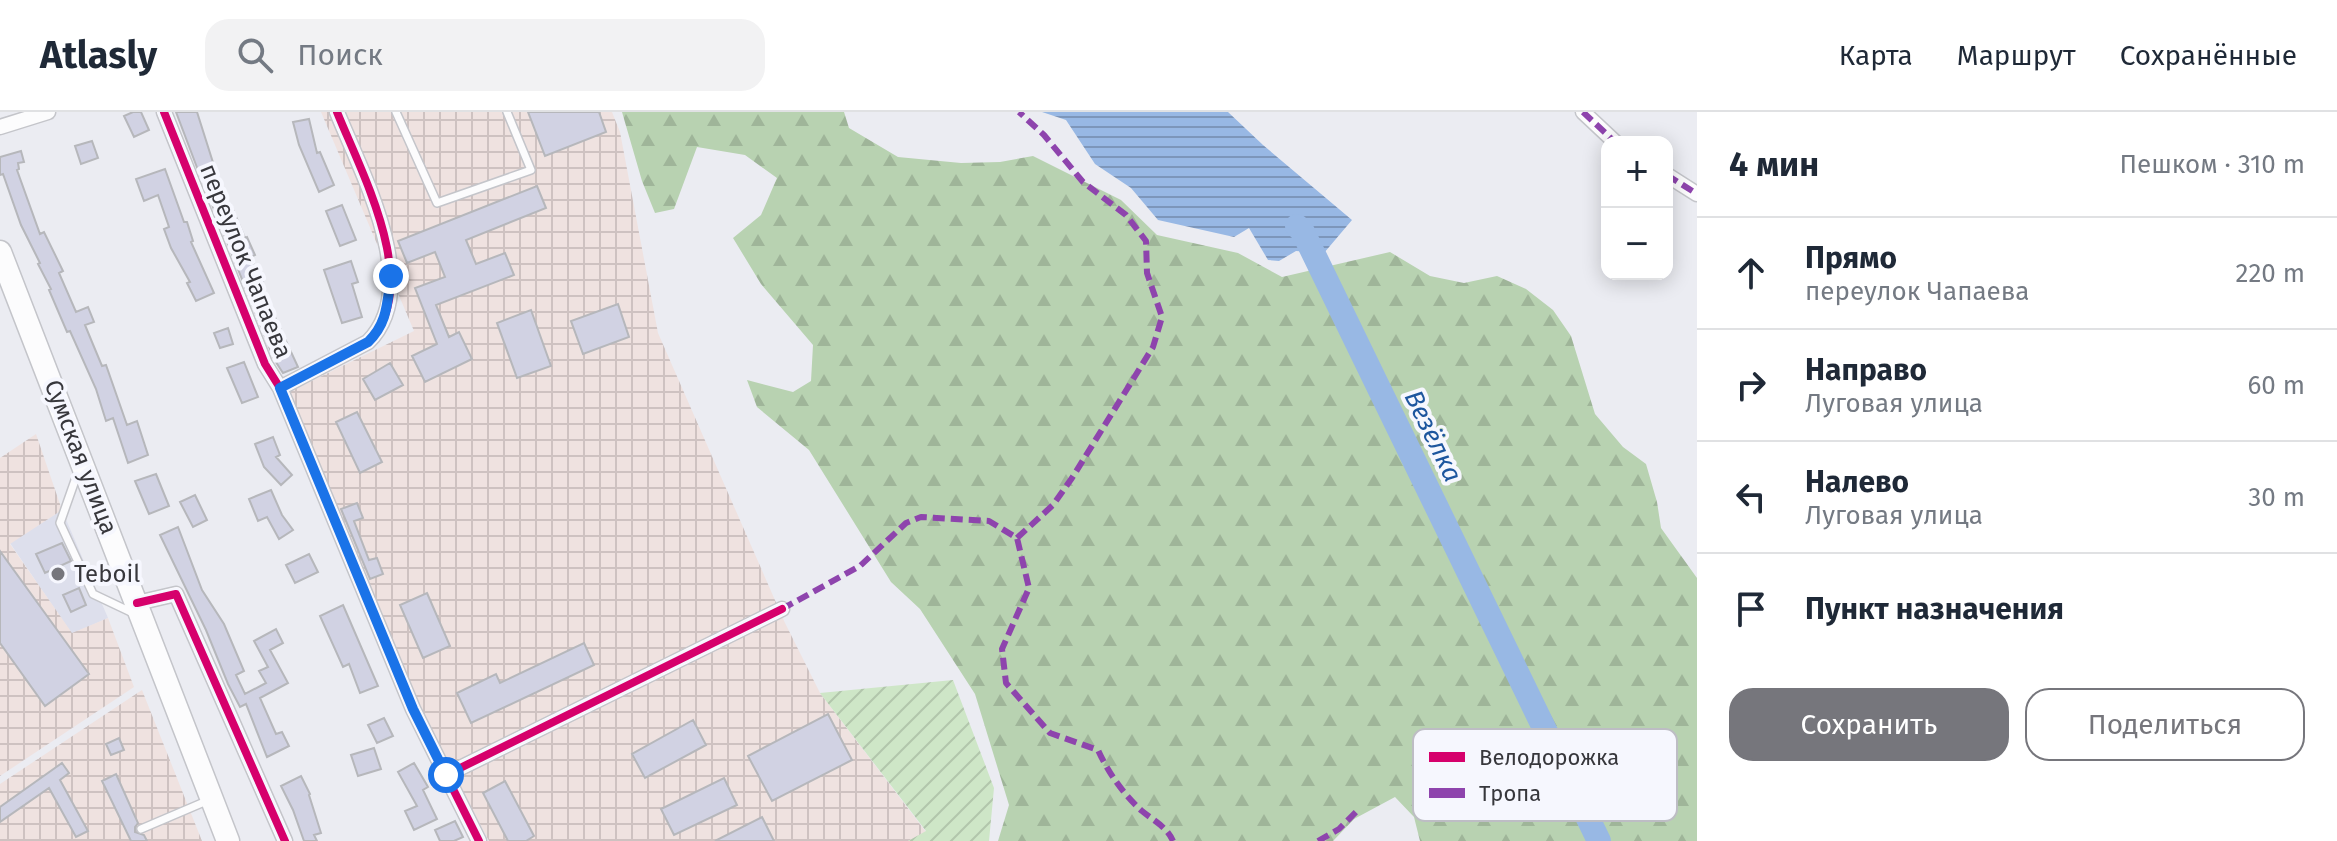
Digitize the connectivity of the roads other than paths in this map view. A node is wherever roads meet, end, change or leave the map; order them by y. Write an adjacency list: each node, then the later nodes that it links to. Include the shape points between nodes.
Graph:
1 (48, 112): 7 (street)
2 (164, 112): 12 (street, переулок Чапаева, via 265,364)
3 (337, 112): 12 (street, via 385,235 391,276 385,320 368,342)
4 (396, 112): 5 (lane, via 437,203 531,170)
5 (507, 112)
6 (1583, 112): 8 (street)
7 (0, 127)
8 (1609, 136)
9 (1673, 179): 10 (street)
10 (1697, 194)
11 (0, 252): 13 (main road, Сумская улица)
12 (280, 388): 16 (street, переулок Чапаева, via 413,709)
13 (82, 459): 15 (main road, Сумская улица); 15 (lane, via 60,523 93,594)
14 (782, 609): 16 (street)
15 (140, 611): 17 (main road, Сумская улица); 20 (street, via 176,594)
16 (446, 775): 21 (street, переулок Чапаева)
17 (211, 799): 18 (lane); 19 (main road, Сумская улица)
18 (141, 829)
19 (228, 841)
20 (285, 841)
21 (479, 841)

